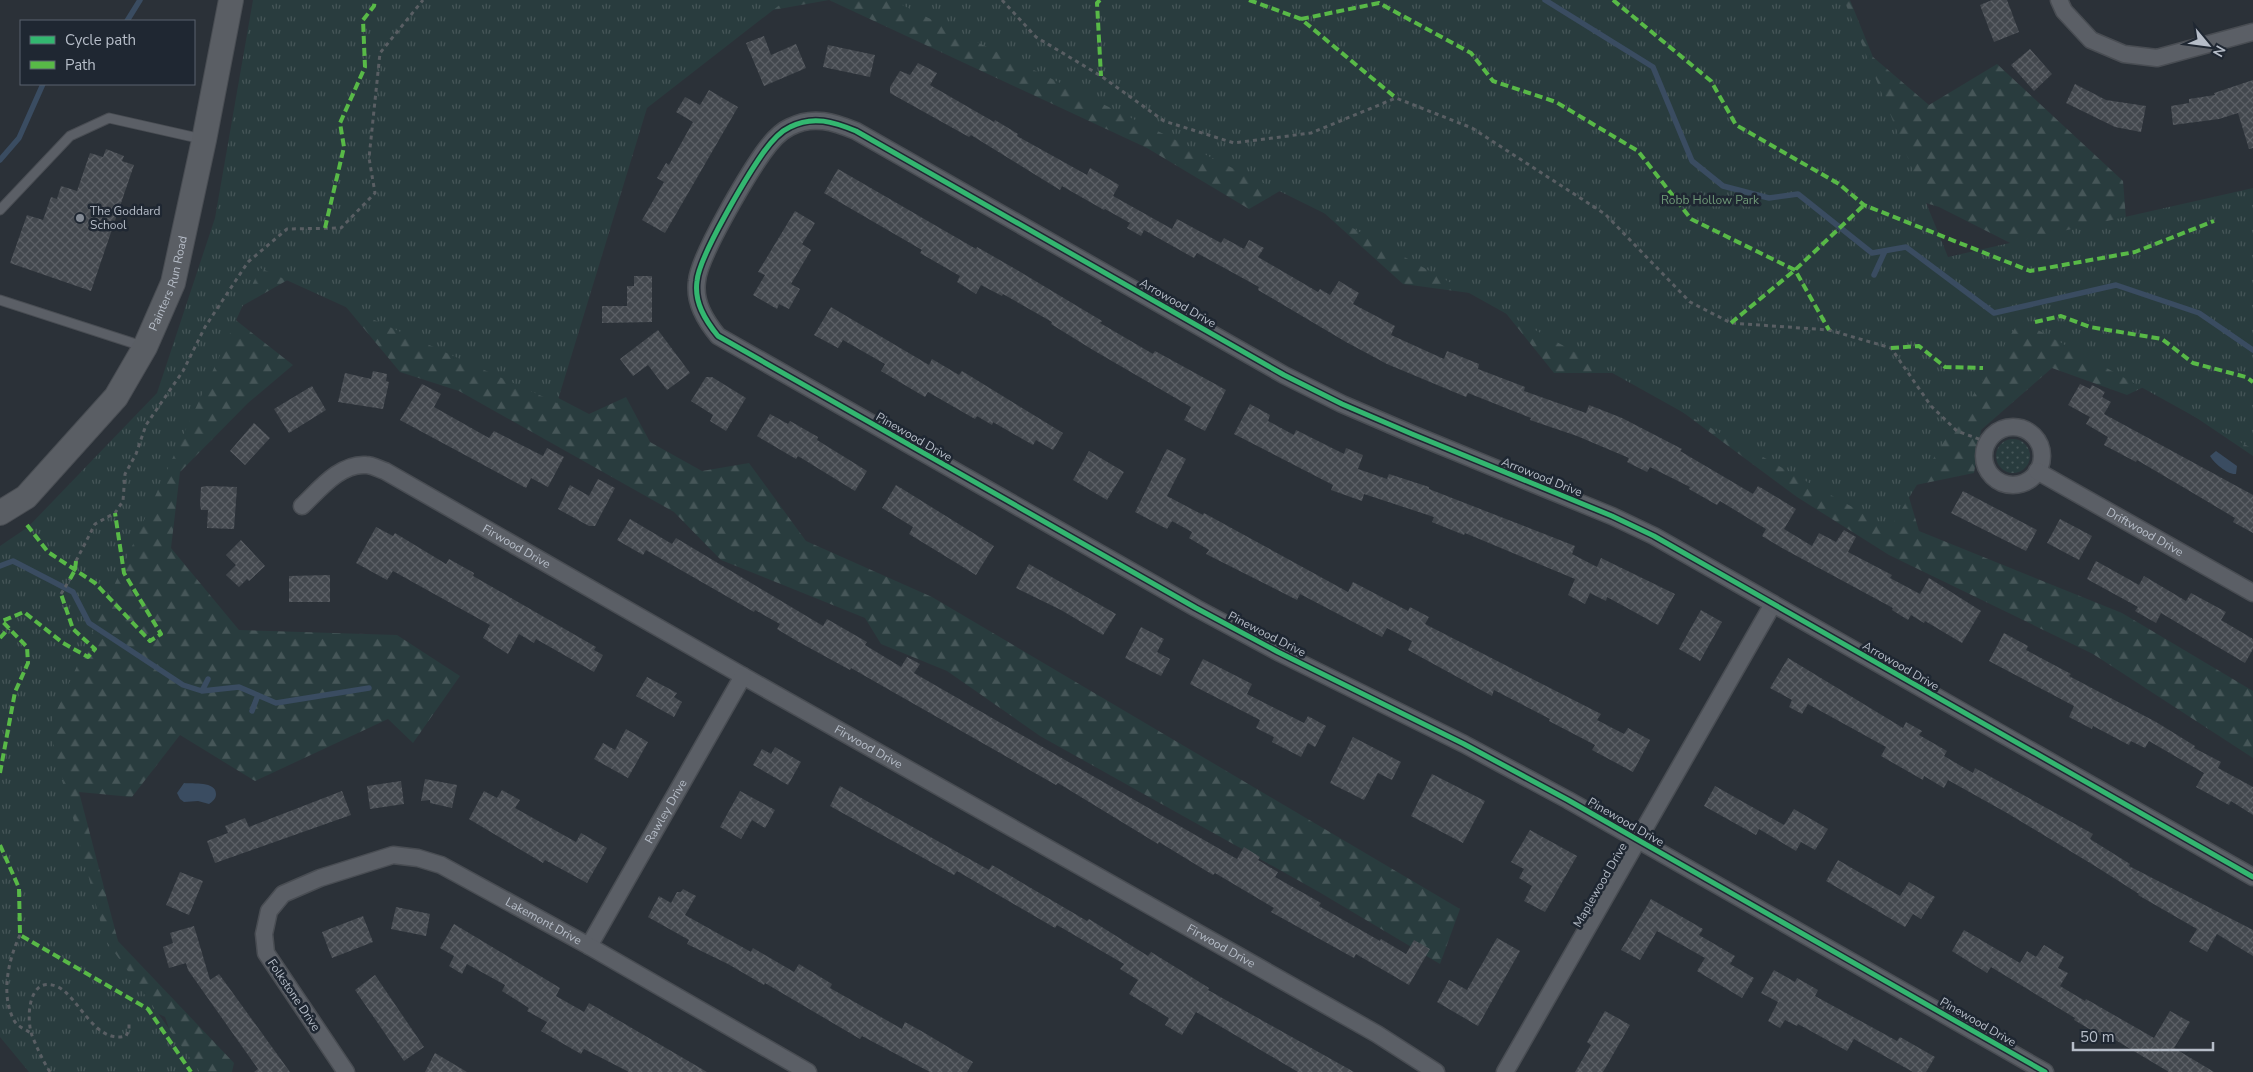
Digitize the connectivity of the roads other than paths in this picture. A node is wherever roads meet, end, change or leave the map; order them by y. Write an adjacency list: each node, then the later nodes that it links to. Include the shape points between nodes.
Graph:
1 (231, 0): 5 (street, Painters Run Road)
2 (2059, 0): 3 (street, via 2064,11 2091,40 2124,54 2157,58)
3 (2253, 32)
4 (813, 120): 13 (street, Arrowood Drive, via 832,121 856,131 1284,375 1412,434 1612,516 1654,536); 15 (street, Pinewood Drive, via 791,126 763,152 704,258 696,280 698,303 718,336 1196,608 1464,744)
5 (204, 140): 6 (lane, via 109,118 70,136); 8 (street, Painters Run Road, via 173,283)
6 (0, 210)
7 (0, 300): 8 (lane)
8 (145, 347): 11 (street, Painters Run Road, via 116,397 26,497)
9 (2037, 471): 9 (street, via 2021,484 2000,482 1986,466 1987,442 2006,428 2018,427 2028,431 2041,449 2042,460); 12 (street, Driftwood Drive)
10 (302, 506): 14 (street, Firwood Drive, via 349,467 367,464 385,470)
11 (0, 513)
12 (2253, 593)
13 (1773, 604): 15 (street, Maplewood Drive); 16 (street, Arrowood Drive)
14 (743, 676): 18 (street, Rawley Drive); 21 (street, Firwood Drive, via 1377,1034)
15 (1637, 840): 22 (street, Maplewood Drive); 23 (street, Pinewood Drive)
16 (2253, 877)
17 (269, 911): 18 (street, Lakemont Drive, via 283,894 393,855 441,865); 19 (street, Folkstone Drive, via 264,934 266,953)
18 (589, 946): 20 (street, Lakemont Drive)
19 (346, 1072)
20 (808, 1072)
21 (1436, 1072)
22 (1505, 1072)
23 (2045, 1072)

